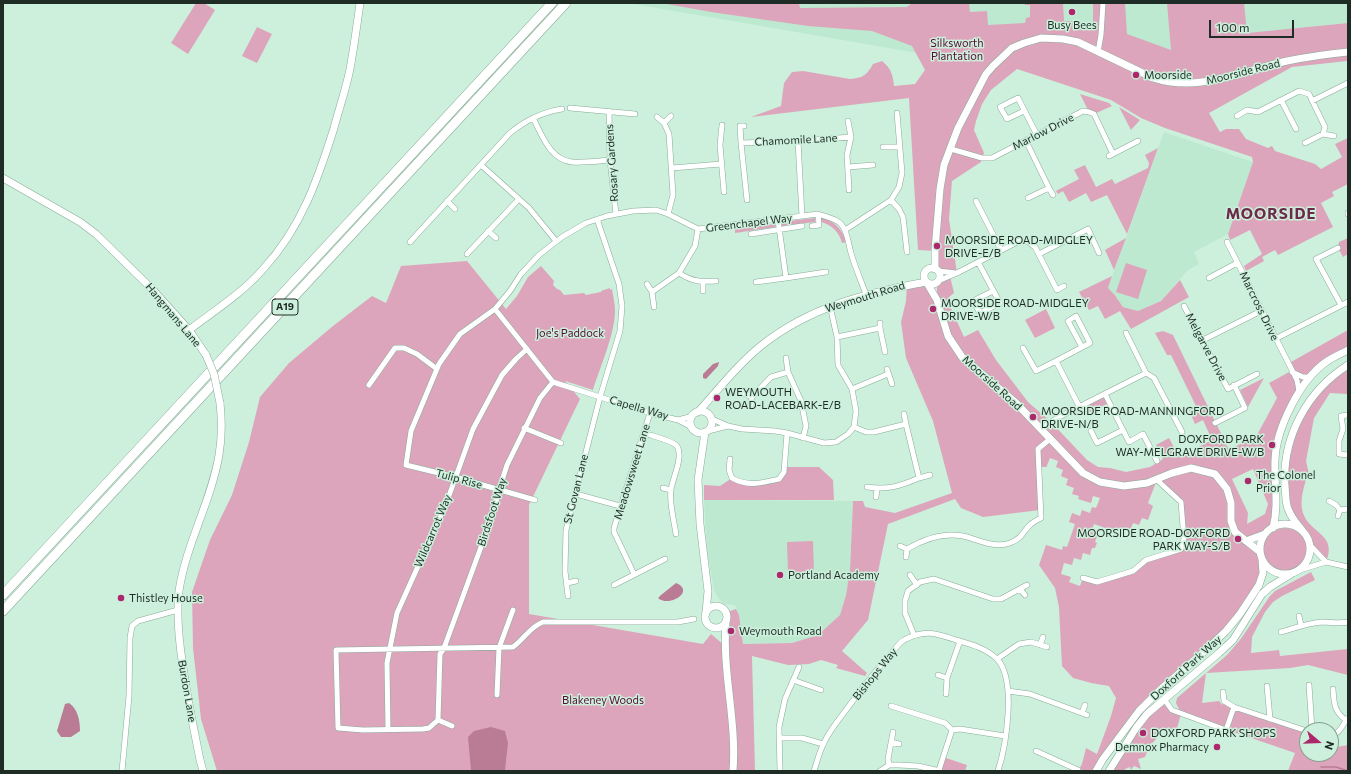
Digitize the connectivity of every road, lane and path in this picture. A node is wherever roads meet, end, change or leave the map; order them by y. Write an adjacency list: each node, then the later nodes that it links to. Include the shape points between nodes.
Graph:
1 (360, 3): 108 (street, via 341,104 318,179 300,219 264,269)
2 (552, 3): 211 (highway, A19)
3 (566, 3): 217 (highway, A19)
4 (1103, 3): 5 (street)
5 (1098, 52): 6 (street, Moorside Road, via 1153,78 1165,82 1190,84 1217,80 1288,61); 36 (street, Moorside Road, via 1078,42 1063,39 1041,38 1012,48 986,74 958,128)
6 (1348, 52)
7 (1348, 83): 9 (street)
8 (1281, 100): 9 (street, via 1299,91 1308,94); 17 (street, via 1258,112 1246,110); 24 (street)
9 (1312, 101): 25 (street, via 1324,127)
10 (570, 108): 13 (street)
11 (562, 109): 19 (street, via 548,111)
12 (1024, 110): 12 (street, via 1007,119 1000,107 1018,98); 26 (street)
13 (609, 111): 15 (street); 37 (street, Rosary Gardens)
14 (897, 113): 35 (street)
15 (634, 114)
16 (671, 116): 21 (street)
17 (1237, 116)
18 (657, 117): 21 (street)
19 (533, 118): 37 (street, via 547,146 565,161); 39 (street, via 510,133)
20 (848, 121): 28 (street)
21 (664, 123): 42 (street, via 668,134)
22 (722, 126): 38 (street)
23 (744, 126): 32 (street, Chamomile Lane, via 740,126)
24 (1296, 129)
25 (1323, 134): 27 (street); 33 (street)
26 (1037, 135): 30 (street, Marlow Drive); 31 (street, Marlow Drive, via 1083,111 1094,114 1111,155)
27 (1334, 136)
28 (851, 137): 29 (street, Chamomile Lane); 41 (street)
29 (798, 141): 32 (street, Chamomile Lane); 58 (street)
30 (1026, 141): 36 (street, Marlow Drive, via 992,158 982,158); 44 (street)
31 (1138, 141)
32 (741, 143): 50 (street, Chamomile Lane)
33 (1305, 143)
34 (883, 147): 35 (street)
35 (900, 147): 51 (street, via 902,173 899,187)
36 (951, 149): 73 (street, Moorside Road, via 944,165 940,189)
37 (610, 160): 55 (street, Rosary Gardens)
38 (721, 164): 42 (street); 46 (street)
39 (481, 165): 49 (street); 52 (street)
40 (873, 165): 41 (street)
41 (848, 167): 45 (street)
42 (672, 168): 56 (street, via 673,195)
43 (3, 178): 108 (street, Hangmans Lane, via 80,222 96,234)
44 (1049, 188): 47 (street); 48 (street)
45 (850, 190)
46 (724, 192)
47 (1053, 195)
48 (1028, 198)
49 (519, 199): 66 (street); 69 (street)
50 (747, 200)
51 (891, 200): 65 (street); 75 (street, via 903,217)
52 (447, 201): 54 (street); 70 (street)
53 (976, 201): 74 (street)
54 (455, 209)
55 (616, 214): 56 (street, Greenchapel Way, via 656,210); 59 (street, Greenchapel Way)
56 (668, 214): 63 (street, Greenchapel Way)
57 (818, 214): 58 (street, Greenchapel Way); 62 (street, via 819,225); 65 (street, Greenchapel Way, via 831,218)
58 (802, 216): 60 (street, Greenchapel Way)
59 (597, 219): 69 (street, Greenchapel Way); 136 (street, St Govan Lane, via 619,284 622,306 620,331)
60 (778, 220): 63 (street, Greenchapel Way); 64 (street)
61 (802, 226): 64 (street)
62 (812, 226)
63 (698, 229): 84 (street, via 695,246)
64 (780, 229): 67 (street); 86 (street)
65 (845, 230): 99 (street)
66 (488, 231): 68 (street); 77 (street)
67 (751, 234)
68 (496, 238)
69 (556, 241): 106 (street, Greenchapel Way, via 521,274)
70 (410, 242)
71 (1226, 242): 80 (street, Marcross Drive)
72 (1338, 248): 102 (street, via 1316,259)
73 (935, 250): 81 (street); 82 (street, Moorside Road)
74 (1001, 250): 78 (street, via 1021,240 1027,240); 79 (street)
75 (907, 252)
76 (1099, 253): 78 (street, via 1088,229)
77 (467, 254)
78 (1039, 254): 95 (street, via 1057,290)
79 (978, 262): 85 (street); 97 (street)
80 (1237, 263): 87 (street); 107 (street, Marcross Drive)
81 (926, 270): 82 (street); 92 (street, Moorside Road, via 923,275); 94 (street, Weymouth Road)
82 (937, 270): 85 (street); 89 (street, Moorside Road, via 940,276)
83 (826, 272): 86 (street)
84 (679, 273): 90 (street, via 693,281); 98 (street)
85 (957, 273): 89 (street)
86 (786, 278): 91 (street)
87 (1209, 278)
88 (716, 281): 90 (street)
89 (938, 281): 92 (street, via 932,284); 100 (street, Moorside Road)
90 (703, 282): 96 (street)
91 (756, 282)
92 (927, 282): 94 (street); 100 (street, Moorside Road)
93 (647, 284): 98 (street)
94 (907, 285): 99 (street, Weymouth Road)
95 (1064, 286)
96 (703, 291)
97 (993, 291): 97 (street, via 974,301 980,313 1000,303)
98 (652, 292): 103 (street)
99 (866, 294): 104 (street, Weymouth Road)
100 (937, 300): 152 (street, Moorside Road, via 948,336 962,357 1016,403)
101 (1348, 302): 102 (street)
102 (1341, 305): 111 (street)
103 (654, 306)
104 (830, 306): 110 (street); 135 (street, Weymouth Road, via 795,323 762,345)
105 (1184, 306): 112 (street, Melgarve Drive)
106 (495, 309): 115 (street); 121 (street, Greenchapel Way, via 460,334)
107 (1261, 311): 111 (street, Marcross Drive); 112 (street)
108 (189, 330): 215 (street, Hangmans Lane, bridge, via 206,355 214,374 220,403 222,436 214,475 187,556 179,591)
109 (1126, 333): 124 (street)
110 (837, 336): 117 (street, via 880,325); 131 (street, via 838,365)
111 (1275, 339): 122 (street, Marcross Drive)
112 (1203, 340): 130 (street, Melgarve Drive, via 1228,389)
113 (1082, 347): 113 (street, via 1090,344 1076,316 1068,321); 119 (street)
114 (1023, 348): 119 (street, via 1036,371)
115 (528, 349): 127 (street); 168 (street, Wildcarrot Way, via 502,375 473,429)
116 (1348, 350): 126 (street, via 1325,362)
117 (884, 352)
118 (786, 358): 123 (street)
119 (1056, 361): 138 (street)
120 (1348, 365): 187 (street, via 1325,383 1308,402 1289,443 1285,462 1288,510)
121 (438, 369): 129 (street, via 417,354 404,348 395,348); 166 (street, Greenchapel Way, via 411,430)
122 (1291, 371): 126 (street, via 1303,377); 132 (street, Marcross Drive, via 1297,380)
123 (788, 372): 137 (street, via 771,377); 159 (street, via 801,401 806,426)
124 (1146, 373): 134 (street); 156 (street, via 1154,378)
125 (1256, 374): 130 (street)
126 (1311, 377): 132 (street)
127 (553, 382): 136 (street, Capella Way); 150 (street, Birdsfoot Way, via 540,398)
128 (892, 384): 131 (street, via 888,371)
129 (369, 385)
130 (1234, 385): 146 (street, via 1245,408)
131 (852, 389): 149 (street, via 856,412)
132 (1299, 391): 186 (street, via 1289,410 1276,447 1274,477 1277,500)
133 (745, 394): 137 (street)
134 (1105, 394): 138 (street); 153 (street)
135 (712, 396): 141 (street, Weymouth Road); 144 (street)
136 (600, 397): 140 (street, Capella Way); 178 (street, St Govan Lane)
137 (752, 397): 139 (street)
138 (1079, 406): 152 (street)
139 (750, 407)
140 (650, 413): 145 (street, Capella Way); 157 (street, Meadowsweet Lane)
141 (695, 414): 144 (street, via 706,412); 145 (street, Capella Way); 151 (street, via 691,421)
142 (904, 414): 147 (street)
143 (1341, 416): 163 (street, via 1343,429 1336,455)
144 (711, 417): 148 (street); 154 (street, via 712,425)
145 (678, 420): 151 (street, Capella Way)
146 (1215, 423)
147 (906, 424): 149 (street, via 874,432); 170 (street)
148 (728, 426): 154 (street); 158 (street)
149 (854, 427): 159 (street, via 836,442 824,443)
150 (524, 428): 161 (street); 176 (street, Birdsfoot Way)
151 (694, 429): 154 (street); 162 (street)
152 (1040, 429): 160 (street, Moorside Road)
153 (1123, 430): 155 (street, via 1097,443); 165 (street, via 1129,442 1143,434)
154 (706, 431): 162 (street)
155 (1091, 431)
156 (1182, 432)
157 (644, 433): 177 (street, via 672,443 678,448 679,458); 182 (street, Meadowsweet Lane)
158 (787, 433): 159 (street); 169 (street, via 784,472 780,479 761,483 741,483)
159 (803, 438)
160 (1050, 439): 171 (street, Moorside Road, via 1083,473 1100,482 1124,486); 193 (street, via 1038,449 1041,518 1029,526 1022,536 1010,544 990,544 962,536 939,535 918,542)
161 (561, 443)
162 (702, 451): 210 (street, via 698,480)
163 (1348, 455)
164 (730, 459): 169 (street, via 729,470)
165 (1157, 461)
166 (406, 465): 168 (street, Tulip Rise)
167 (930, 475): 170 (street)
168 (455, 477): 176 (street, Tulip Rise); 234 (street, Wildcarrot Way, via 446,504 396,613)
169 (732, 478): 172 (street)
170 (919, 478): 175 (street, via 889,489)
171 (1157, 480): 190 (street, Moorside Road, via 1191,468 1215,474 1227,489 1235,532); 203 (street, via 1181,502 1184,539 1181,549 1146,560 1133,571 1097,582)
172 (725, 482)
173 (867, 487): 175 (street)
174 (663, 488): 177 (street)
175 (877, 489): 179 (street)
176 (499, 490): 180 (street, Tulip Rise); 232 (street, Birdsfoot Way, via 492,517)
177 (671, 490): 188 (street)
178 (576, 494): 182 (street); 205 (street, St Govan Lane, via 566,530)
179 (876, 497)
180 (535, 500)
181 (1329, 501): 184 (street)
182 (620, 506): 200 (street, Meadowsweet Lane, via 614,532)
183 (1348, 509): 184 (street)
184 (1340, 510): 185 (street)
185 (1338, 516)
186 (1273, 528): 187 (street, via 1289,525); 189 (street)
187 (1304, 533): 191 (street)
188 (676, 534)
189 (1265, 534): 190 (street); 194 (street, Doxford Park Way)
190 (1246, 541): 194 (street, Moorside Road)
191 (1310, 545): 197 (street); 199 (street, via 1308,560)
192 (900, 546): 193 (street)
193 (907, 549): 195 (street)
194 (1261, 555): 201 (street, via 1268,567 1275,572); 284 (street, Doxford Park Way, via 1263,573 1259,585 1240,614 1226,631 1139,711)
195 (906, 557)
196 (665, 559): 200 (street)
197 (1326, 562): 198 (street); 199 (street)
198 (1348, 567)
199 (1300, 570): 201 (street, Doxford Park Way)
200 (634, 574): 207 (street)
201 (1291, 574): 248 (street, Doxford Park Way, via 1262,594 1233,640)
202 (910, 575): 206 (street)
203 (1083, 578)
204 (576, 581): 205 (street)
205 (567, 583): 213 (street, St Govan Lane)
206 (916, 584): 209 (street, via 934,579 1001,599); 226 (street, via 908,591 905,601 905,613)
207 (614, 585)
208 (1028, 585): 209 (street)
209 (1020, 589): 212 (street)
210 (708, 591): 214 (street); 218 (street)
211 (3, 595)
212 (1025, 595)
213 (568, 596)
214 (719, 607): 218 (street, via 710,608); 222 (street, via 726,613)
215 (178, 610): 277 (street, via 138,621 132,626); 278 (street, Burdon Lane, via 178,633 185,679)
216 (512, 610): 233 (street)
217 (3, 611)
218 (706, 612): 224 (street, via 706,623)
219 (1299, 616): 223 (street)
220 (694, 619): 233 (street, via 678,622 543,622 536,625 513,647)
221 (1348, 622): 223 (street, via 1323,622)
222 (726, 623): 224 (street, via 720,628); 229 (street)
223 (1301, 626): 225 (street)
224 (713, 628): 229 (street)
225 (1281, 632)
226 (914, 635): 228 (street, Bishops Way, via 935,633); 267 (street, Bishops Way, via 902,641 879,667)
227 (1043, 637): 230 (street)
228 (960, 641): 235 (street, Bishops Way, via 980,648); 238 (street)
229 (724, 645): 279 (street, via 733,723)
230 (1040, 645): 231 (street); 235 (street, via 1031,642 1019,644)
231 (1047, 647)
232 (444, 648): 233 (street); 234 (street); 256 (street, Birdsfoot Way, via 440,654)
233 (499, 648): 247 (street)
234 (390, 649): 260 (street, Wildcarrot Way, via 387,662); 260 (street, via 336,650 338,728)
235 (997, 659): 244 (street, Bishops Way, via 1006,675)
236 (799, 667): 239 (street)
237 (938, 675): 238 (street)
238 (947, 678): 246 (street)
239 (793, 680): 243 (street); 265 (street, via 785,699)
240 (1308, 685): 257 (street)
241 (1267, 686): 254 (street)
242 (1333, 689): 255 (street, via 1336,711)
243 (821, 690)
244 (1008, 691): 249 (street, via 1030,694 1085,714); 264 (street, Bishops Way)
245 (1224, 692): 251 (street, via 1224,701)
246 (946, 694)
247 (497, 695)
248 (1164, 699): 251 (street, via 1172,710 1226,730); 272 (street, Doxford Park Way, via 1147,714)
249 (1085, 705)
250 (891, 706): 252 (street)
251 (1234, 707): 254 (street)
252 (906, 710): 253 (street); 261 (street, via 945,723)
253 (903, 717)
254 (1270, 718): 259 (street)
255 (1347, 719): 262 (street)
256 (438, 720): 258 (street); 260 (street, via 429,728)
257 (1311, 722)
258 (452, 726)
259 (1299, 728)
260 (388, 730)
261 (952, 730): 264 (street); 275 (street)
262 (1339, 731)
263 (893, 732): 266 (street)
264 (1005, 736): 283 (street, Bishops Way)
265 (779, 738): 267 (street, via 802,738); 280 (street)
266 (891, 742): 268 (street); 274 (street)
267 (823, 744): 281 (street, Bishops Way)
268 (899, 744)
269 (1036, 751): 270 (street)
270 (1046, 755): 271 (street); 276 (street)
271 (1042, 761)
272 (1115, 761): 285 (street, Doxford Park Way); 286 (street)
273 (1082, 764): 276 (street)
274 (889, 765): 275 (street); 282 (street)
275 (940, 770)
276 (1078, 770)
277 (122, 771)
278 (203, 771)
279 (733, 771)
280 (780, 771)
281 (814, 771)
282 (880, 771)
283 (998, 771)
284 (1096, 771)
285 (1109, 771)
286 (1115, 771)

